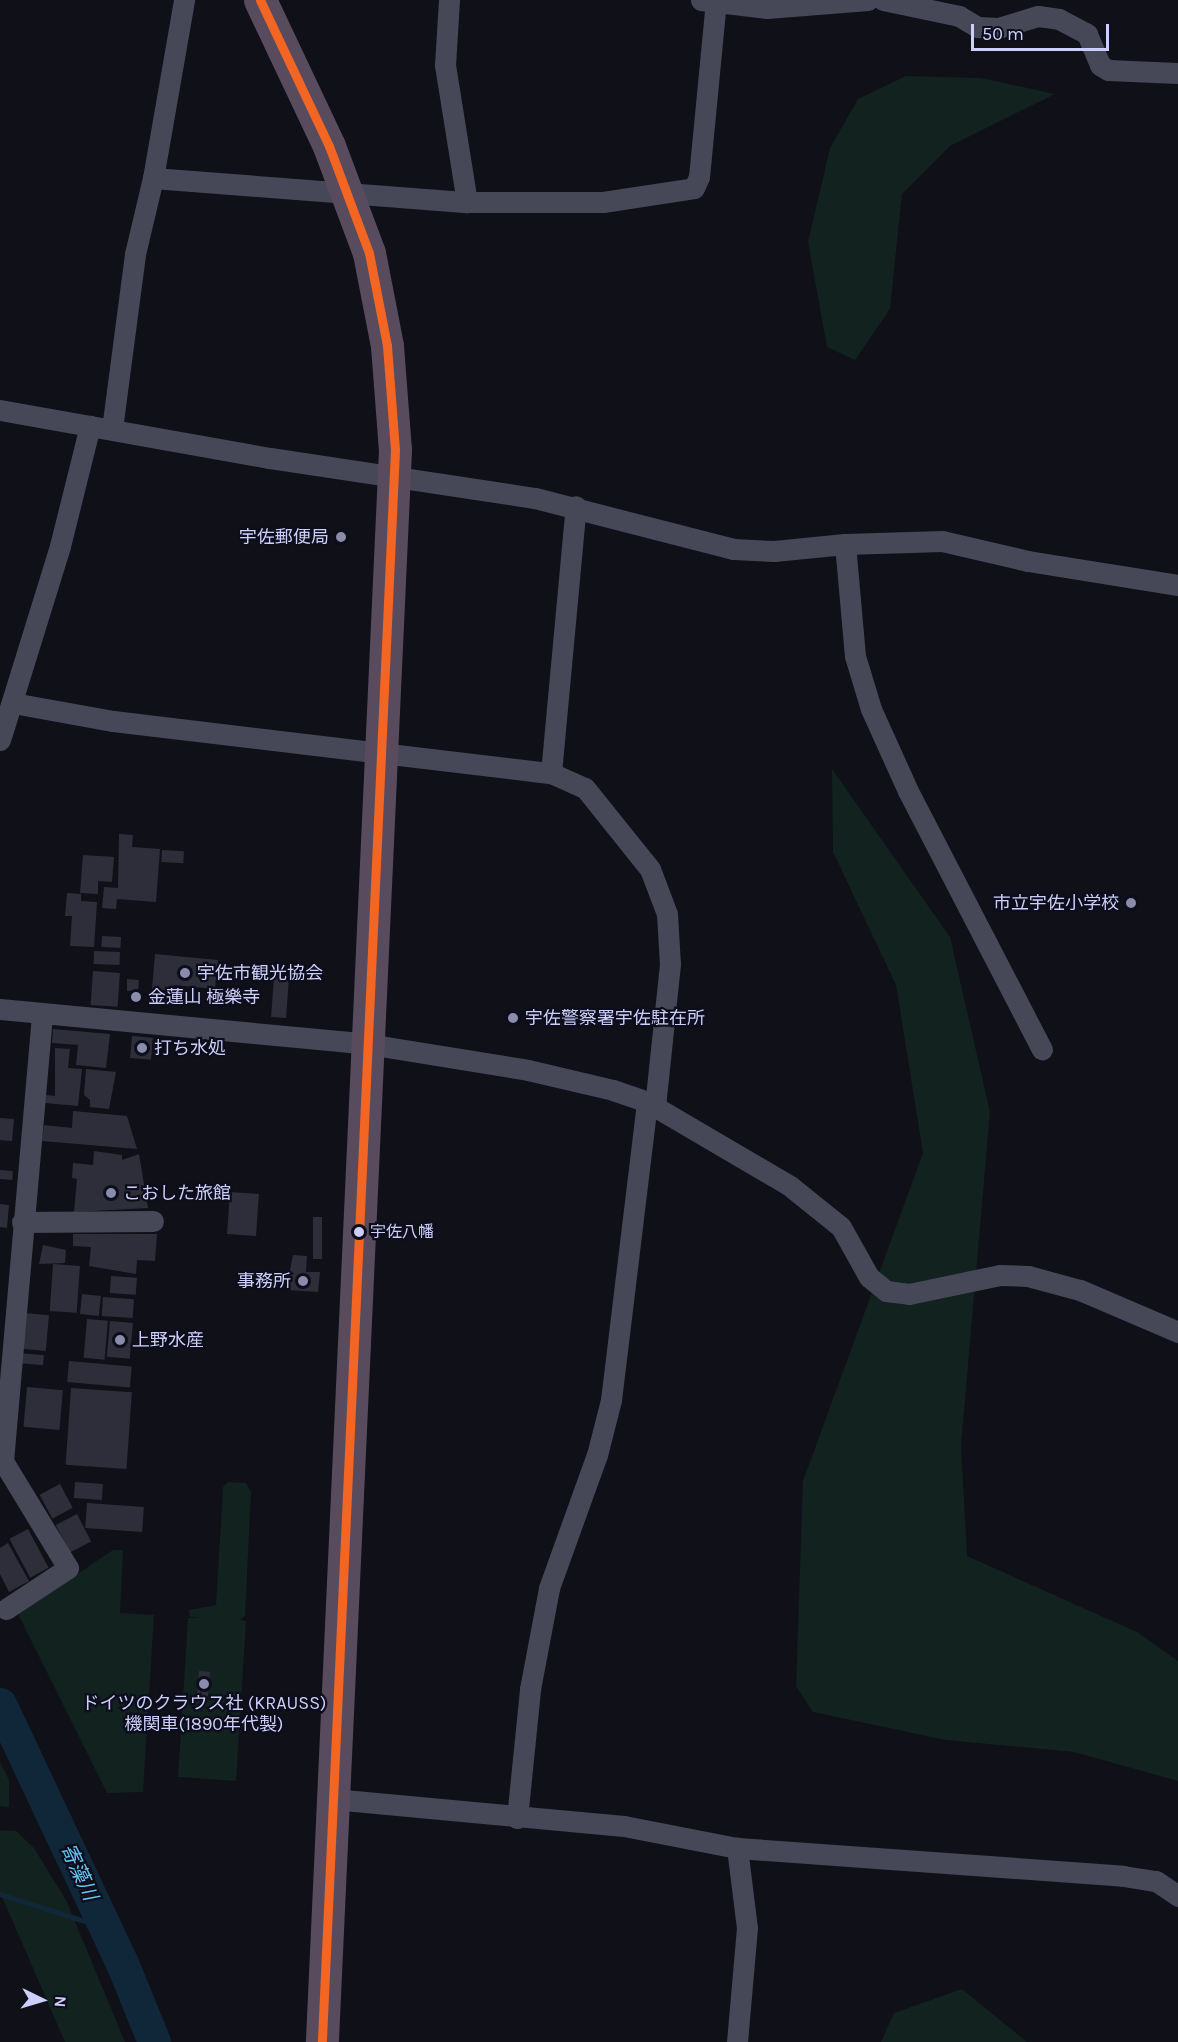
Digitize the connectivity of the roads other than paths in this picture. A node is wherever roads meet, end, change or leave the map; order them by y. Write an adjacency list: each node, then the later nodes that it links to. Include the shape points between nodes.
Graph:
1 (184, 0): 8 (street)
2 (260, 0): 9 (highway)
3 (449, 0): 10 (street, via 445,65)
4 (868, 0): 6 (street, via 767,8)
5 (883, 0): 7 (street, via 959,16 977,27 998,28 1038,16 1059,18 1088,34 1101,65 1108,70)
6 (709, 1): 10 (street, via 699,177 694,188 603,202)
7 (1178, 73)
8 (153, 178): 9 (street); 13 (street, via 135,254)
9 (349, 194): 10 (street); 14 (highway, via 369,253 387,346)
10 (467, 202)
11 (0, 410): 12 (street)
12 (90, 426): 13 (street); 18 (street, via 60,546)
13 (112, 429): 14 (street)
14 (394, 477): 15 (street); 20 (highway)
15 (576, 506): 16 (street, via 733,549 774,551); 21 (street)
16 (844, 544): 17 (street, via 942,541 1028,561); 25 (street, via 855,656 871,709 908,792)
17 (1178, 585)
18 (13, 703): 19 (street); 20 (street, via 94,719)
19 (0, 740)
20 (381, 755): 21 (street); 24 (highway)
21 (551, 773): 26 (street, via 585,788 599,801 660,888 667,914 670,964)
22 (0, 1009): 23 (street)
23 (42, 1014): 24 (street); 28 (street)
24 (368, 1044): 26 (street, via 528,1070 613,1090); 31 (highway)
25 (1042, 1049)
26 (651, 1105): 29 (street, via 790,1186 835,1221 869,1277 886,1291 909,1294 1000,1275 1028,1276 1080,1290); 32 (street, via 611,1400 597,1455 549,1588 530,1689)
27 (153, 1221): 28 (street)
28 (22, 1222): 30 (street, via 3,1461 68,1568)
29 (1178, 1332)
30 (6, 1609)
31 (333, 1799): 32 (street); 35 (highway)
32 (517, 1818): 33 (street, via 624,1826)
33 (738, 1848): 34 (street, via 1123,1876 1156,1881); 36 (street, via 747,1928)
34 (1178, 1896)
35 (322, 2042)
36 (737, 2042)

